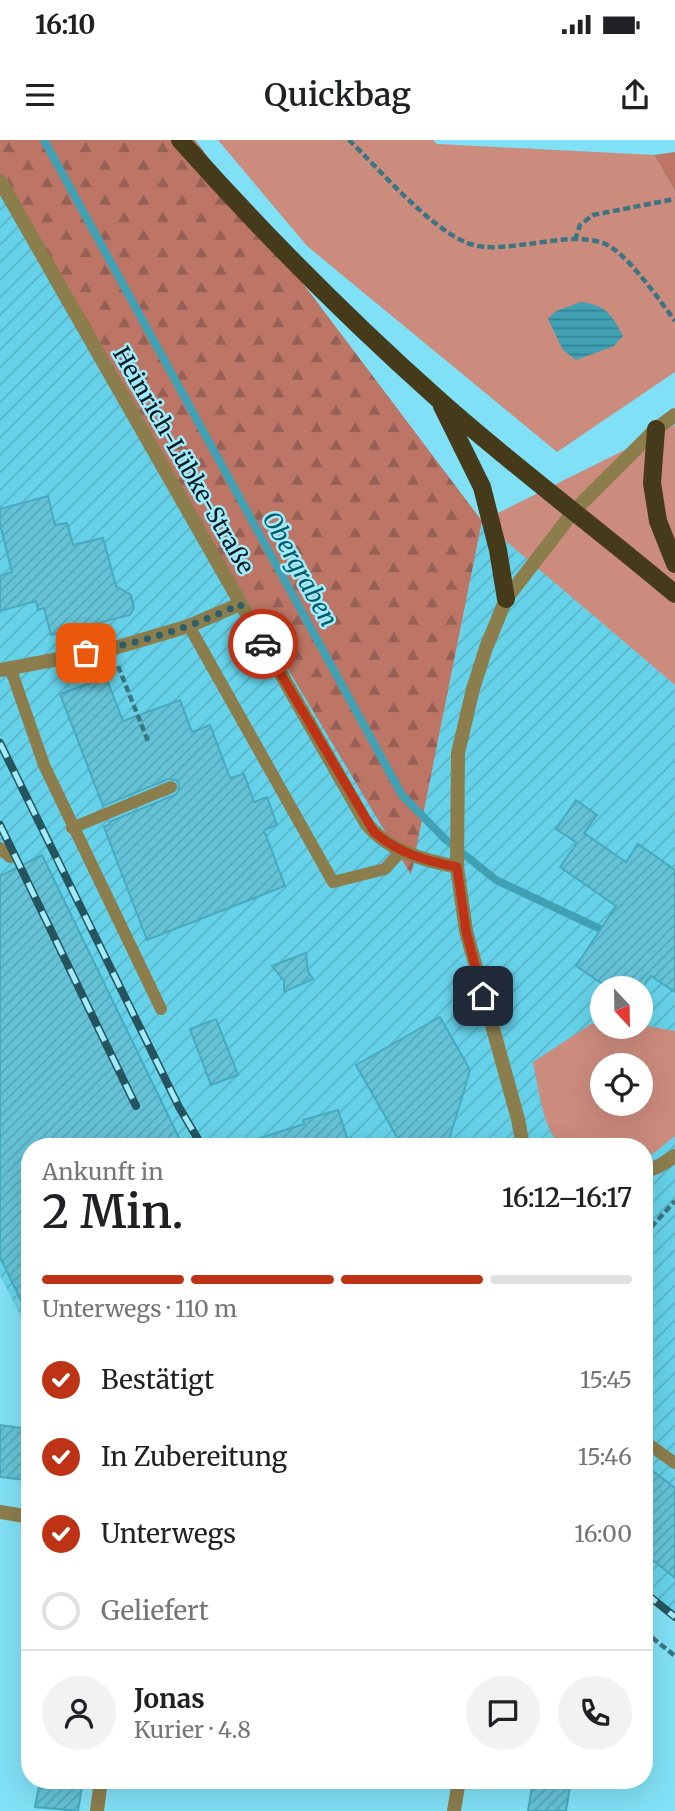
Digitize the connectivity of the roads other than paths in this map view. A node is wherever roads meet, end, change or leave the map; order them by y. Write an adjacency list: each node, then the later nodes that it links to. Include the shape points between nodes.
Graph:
1 (180, 140): 3 (main road, via 249,216)
2 (0, 181): 10 (street, Heinrich-Lübke-Straße)
3 (439, 400): 6 (main road); 9 (main road, via 482,487)
4 (675, 415): 5 (street)
5 (656, 429): 6 (street); 7 (main road, via 652,483 658,521)
6 (574, 511): 8 (main road); 9 (street)
7 (675, 564)
8 (675, 594)
9 (506, 599): 16 (street, via 486,648 458,753)
10 (240, 604): 11 (street); 15 (street, Heinrich-Lübke-Straße, via 366,823 384,841)
11 (189, 626): 12 (street, via 111,649); 15 (lane, via 333,882 385,869)
12 (5, 669): 14 (lane)
13 (171, 787): 14 (lane)
14 (72, 828): 17 (lane)
15 (402, 850): 16 (street, Heinrich-Lübke-Straße, via 425,861)
16 (457, 867): 18 (street, via 466,931)
17 (161, 1009)
18 (521, 1138)
19 (675, 1156): 20 (street)
20 (653, 1168)
21 (653, 1447): 22 (lane)
22 (675, 1463)
23 (0, 1512): 24 (street)
24 (21, 1516)
25 (101, 1789): 27 (street)
26 (458, 1789): 28 (street)
27 (97, 1811)
28 (454, 1811)

